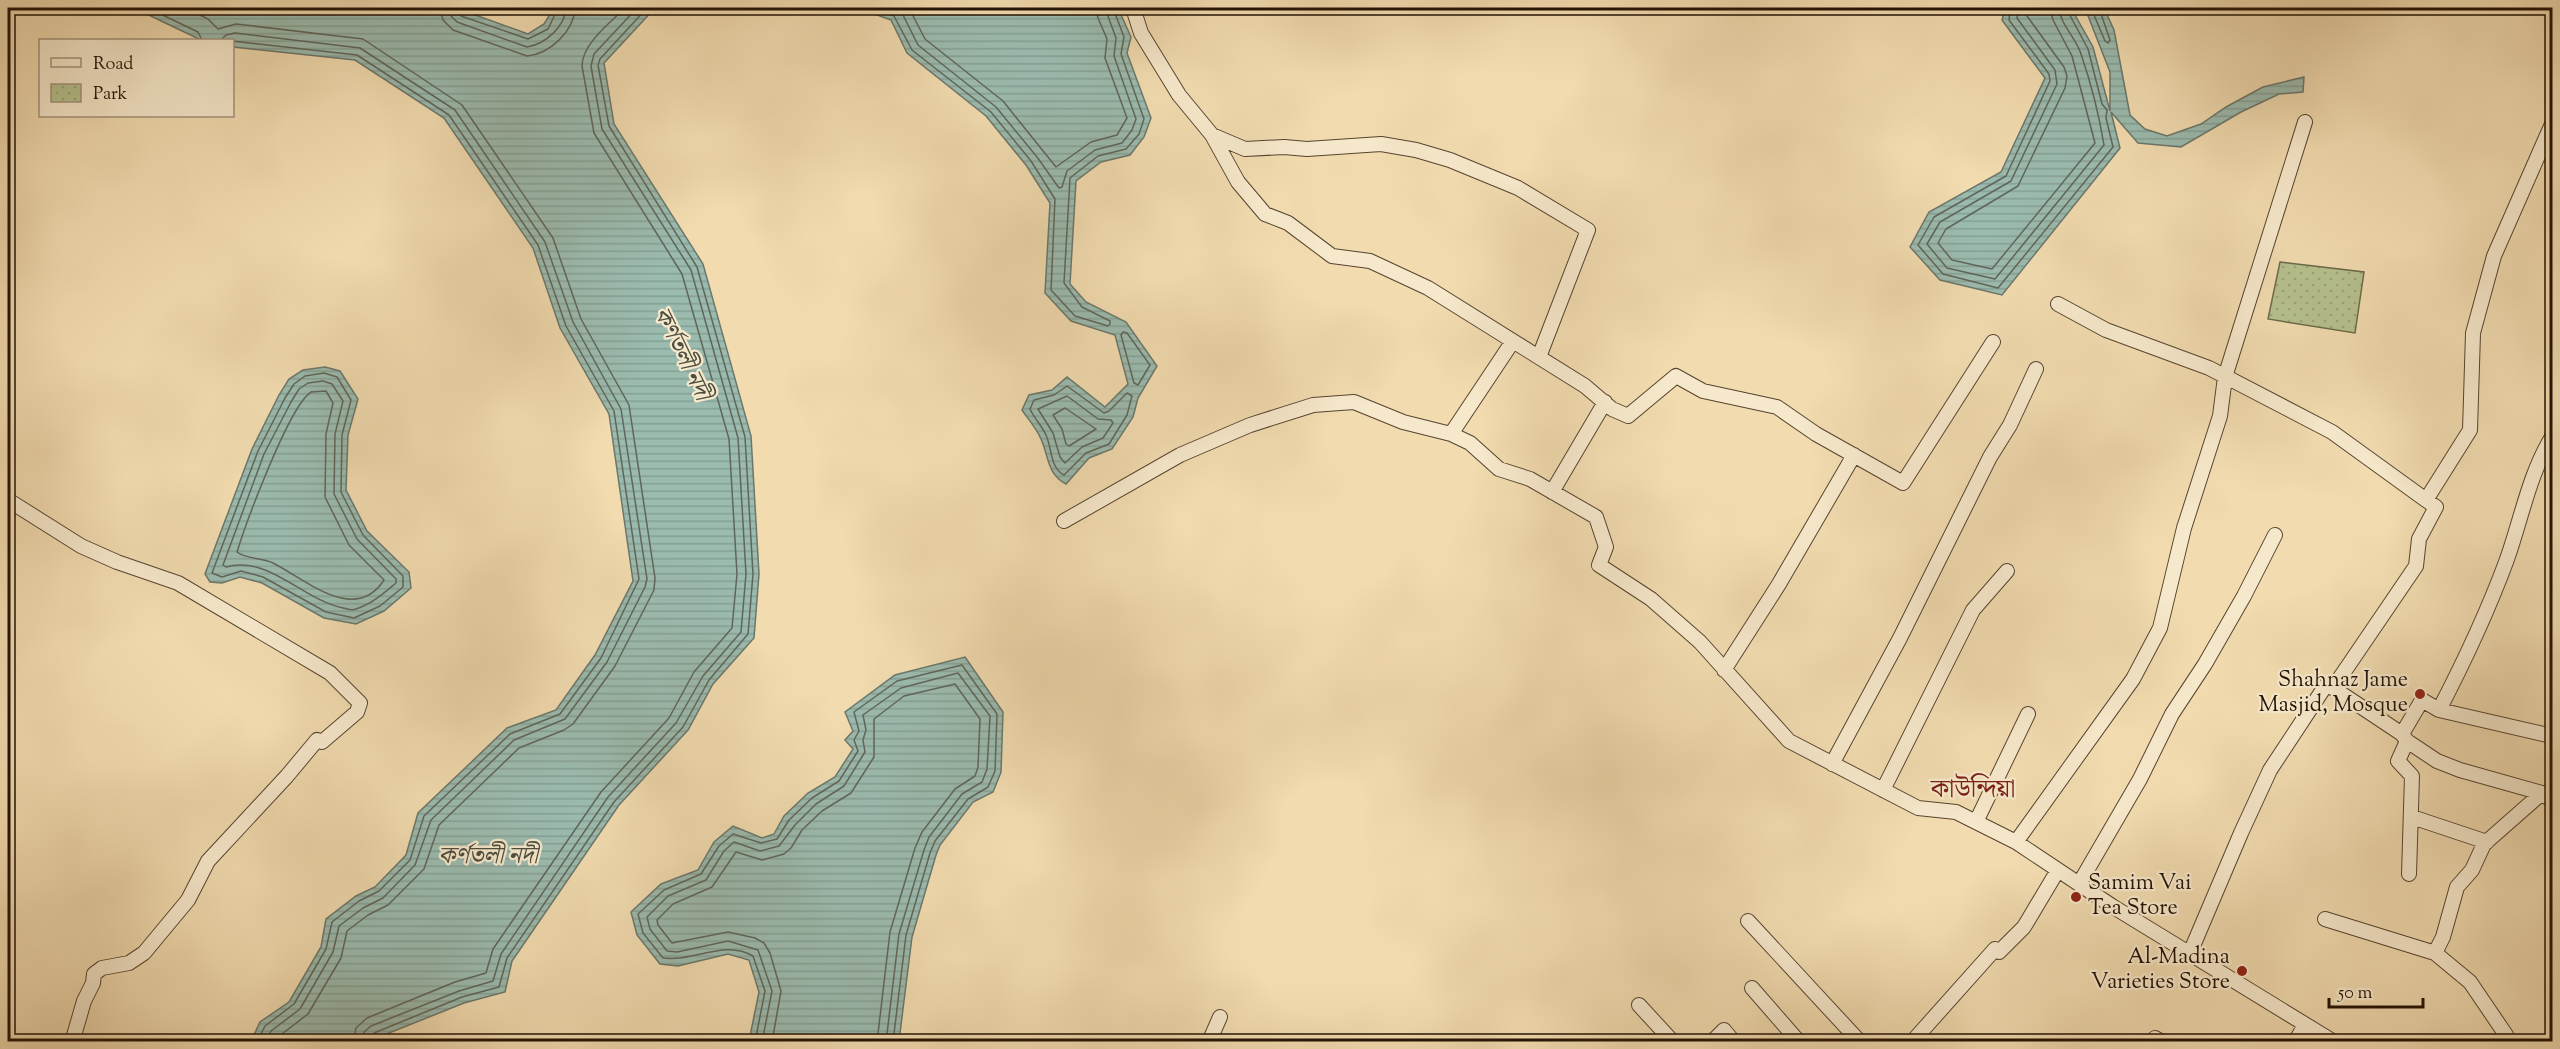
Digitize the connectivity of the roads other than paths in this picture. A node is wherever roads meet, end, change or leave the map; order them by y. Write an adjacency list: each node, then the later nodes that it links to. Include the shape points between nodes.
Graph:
1 (1133, 8): 4 (street, via 1141,33 1179,95)
2 (2304, 122): 10 (street)
3 (2553, 124): 17 (street, via 2491,267 2474,333 2470,430)
4 (1212, 135): 6 (street, via 1239,182 1265,214 1287,223 1332,256 1370,261 1428,288); 8 (street, via 1245,149 1381,144 1416,150 1450,159 1518,188 1588,230)
5 (2058, 304): 10 (street, via 2106,330)
6 (1513, 342): 8 (street); 12 (street)
7 (1993, 342): 14 (street, via 1903,483)
8 (1539, 357): 11 (street)
9 (2036, 369): 27 (street)
10 (2225, 377): 17 (street, via 2332,432); 32 (street, via 2220,416 2184,528 2160,628 2133,679)
11 (1605, 402): 14 (street, via 1628,416 1676,376 1703,391 1778,407); 15 (street)
12 (1451, 434): 15 (street, via 1470,443 1498,469 1530,479); 18 (street, via 1403,422 1354,402 1313,405 1250,425 1180,455)
13 (2553, 437): 23 (street, via 2539,458 2484,618)
14 (1854, 455): 21 (street)
15 (1552, 492): 21 (street, via 1596,517 1606,547 1599,565 1651,599 1700,642)
16 (8, 500): 45 (street, via 81,546 178,583 330,673 360,703 357,712 322,742 316,740 208,861 188,900 144,953 129,963 102,968 94,974 76,1024)
17 (2426, 500): 22 (street, via 2436,507 2419,539 2416,566)
18 (1064, 521)
19 (2275, 535): 36 (street)
20 (2007, 571): 28 (street, via 1973,610)
21 (1724, 670): 27 (street, via 1789,741)
22 (2333, 688): 26 (street); 39 (street, via 2326,685 2270,770)
23 (2439, 710): 25 (street); 26 (street, via 2422,700)
24 (2028, 714): 31 (street)
25 (2553, 736)
26 (2404, 738): 29 (street, via 2438,761); 30 (street, via 2398,761 2412,776)
27 (1832, 764): 28 (street)
28 (1883, 790): 31 (street, via 1918,808 1956,812)
29 (2547, 797): 33 (street)
30 (2412, 817): 33 (street); 35 (street)
31 (1976, 822): 32 (street)
32 (2016, 842): 34 (street)
33 (2487, 842): 40 (street, via 2472,870 2457,887)
34 (2058, 870): 36 (street); 52 (street, via 2024,927 1999,952 1995,950)
35 (2409, 874)
36 (2079, 884): 39 (street)
37 (2325, 919): 40 (street)
38 (1748, 921): 51 (street)
39 (2190, 953): 44 (street)
40 (2435, 953): 57 (street, via 2470,982)
41 (1752, 987): 50 (street)
42 (1639, 1005): 47 (street)
43 (1220, 1017): 46 (street)
44 (2305, 1025): 55 (street); 56 (street)
45 (75, 1041)
46 (1209, 1041)
47 (1673, 1041)
48 (1712, 1041): 49 (street, via 1724,1030)
49 (1734, 1041)
50 (1799, 1041)
51 (1860, 1041)
52 (1912, 1041)
53 (2153, 1041): 54 (street)
54 (2162, 1041)
55 (2295, 1041)
56 (2334, 1041)
57 (2506, 1041)

